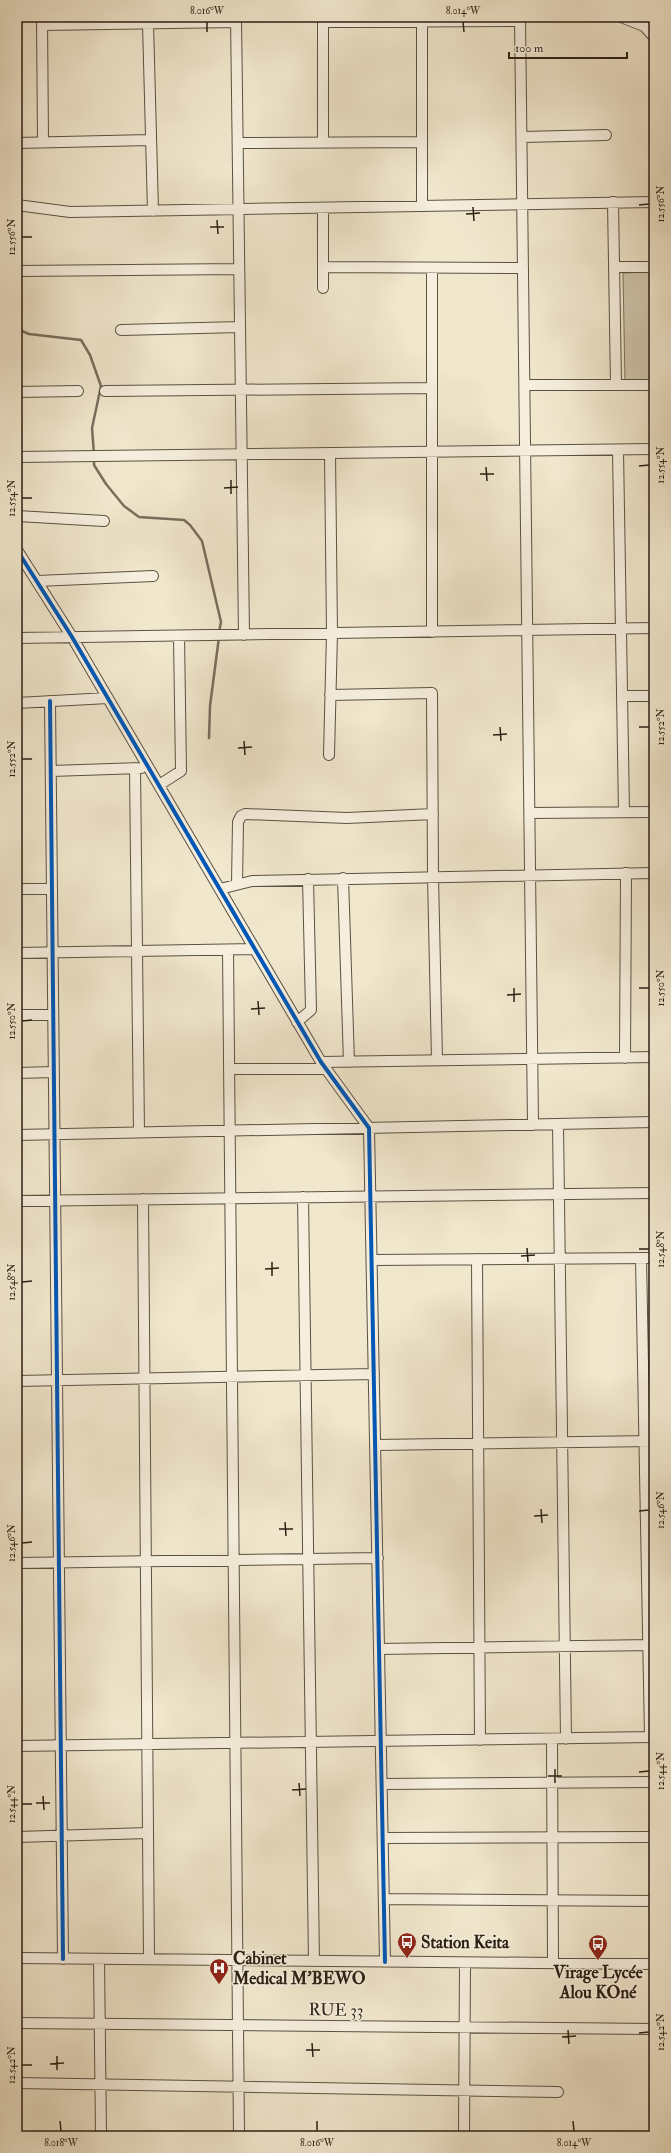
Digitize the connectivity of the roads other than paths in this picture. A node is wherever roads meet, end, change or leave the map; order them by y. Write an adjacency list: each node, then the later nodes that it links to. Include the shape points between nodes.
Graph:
1 (621, 17): 8 (street, via 644,26)
2 (236, 19): 7 (street); 16 (street)
3 (324, 19): 6 (street); 13 (street)
4 (520, 19): 6 (street); 10 (street)
5 (42, 21): 7 (street); 12 (street)
6 (422, 22): 14 (street)
7 (148, 23): 11 (street)
8 (654, 37)
9 (606, 135): 10 (street)
10 (522, 137): 19 (street)
11 (151, 140): 12 (street); 24 (street)
12 (43, 142): 15 (street)
13 (323, 142): 14 (street); 16 (street)
14 (422, 142): 21 (street)
15 (17, 143)
16 (238, 143): 23 (street)
17 (613, 202): 18 (street); 19 (street); 26 (street)
18 (654, 202)
19 (522, 204): 21 (street); 29 (street)
20 (17, 205): 24 (street, via 70,212)
21 (422, 206): 22 (street)
22 (323, 208): 23 (street); 25 (street)
23 (239, 209): 24 (street); 30 (street)
24 (153, 211)
25 (323, 267): 28 (street); 32 (street)
26 (614, 267): 27 (street); 36 (street)
27 (654, 267)
28 (432, 268): 29 (street); 38 (street)
29 (523, 268): 35 (street)
30 (239, 269): 31 (street); 33 (street)
31 (17, 271)
32 (323, 288)
33 (240, 327): 34 (street); 39 (street)
34 (121, 330)
35 (525, 385): 36 (street); 45 (street)
36 (616, 385): 37 (street)
37 (654, 385)
38 (432, 388): 39 (street); 46 (street)
39 (241, 389): 42 (street); 48 (street)
40 (78, 391): 41 (street)
41 (17, 392)
42 (105, 392)
43 (654, 449): 44 (street)
44 (618, 450): 45 (street); 56 (street)
45 (525, 451): 46 (street); 57 (street)
46 (432, 452): 47 (street); 58 (street)
47 (330, 453): 48 (street); 59 (street)
48 (241, 454): 49 (street); 60 (street)
49 (17, 457)
50 (17, 516): 51 (street)
51 (104, 521)
52 (17, 550): 54 (street)
53 (153, 576): 54 (street)
54 (36, 581): 62 (street)
55 (654, 628): 56 (street)
56 (621, 629): 57 (street); 65 (street)
57 (528, 630): 58 (street); 77 (street)
58 (432, 632): 59 (street)
59 (332, 633): 60 (street); 64 (street)
60 (244, 635): 61 (street)
61 (179, 636): 62 (street); 74 (street, via 181,771)
62 (72, 637): 63 (street); 67 (street)
63 (17, 638)
64 (330, 695): 70 (street); 78 (street, via 432,693)
65 (622, 696): 66 (street); 75 (street)
66 (654, 696)
67 (108, 698): 68 (street); 71 (street)
68 (50, 701): 69 (street); 73 (street)
69 (17, 703)
70 (329, 755)
71 (148, 767): 72 (street); 74 (street)
72 (135, 768): 73 (street); 91 (street)
73 (51, 771): 87 (street)
74 (159, 785): 88 (street)
75 (624, 812): 76 (street); 77 (street)
76 (654, 812)
77 (530, 813): 81 (street)
78 (433, 814): 82 (street); 85 (street, via 347,818 245,814 238,822)
79 (626, 873): 80 (street); 81 (street); 98 (street)
80 (654, 873)
81 (530, 875): 82 (street); 99 (street)
82 (433, 876): 83 (street); 100 (street)
83 (343, 878): 84 (street); 101 (street)
84 (308, 880): 85 (street, via 252,881); 96 (street, via 311,1010)
85 (237, 884): 88 (street)
86 (17, 889): 87 (street)
87 (52, 889): 92 (street)
88 (220, 889): 89 (street)
89 (255, 949): 90 (street); 96 (street)
90 (228, 950): 91 (street); 103 (street)
91 (136, 951): 92 (street); 111 (street)
92 (52, 952): 93 (street); 94 (street)
93 (17, 953)
94 (53, 1014): 95 (street); 105 (street)
95 (17, 1015)
96 (297, 1022): 102 (street)
97 (654, 1057): 98 (street)
98 (625, 1058): 99 (street)
99 (532, 1059): 100 (street); 108 (street)
100 (437, 1060): 101 (street)
101 (348, 1062): 102 (street)
102 (323, 1066): 103 (street); 109 (street)
103 (229, 1069): 110 (street)
104 (17, 1072): 105 (street)
105 (54, 1072): 112 (street)
106 (654, 1122): 107 (street)
107 (558, 1124): 108 (street); 115 (street)
108 (533, 1125): 109 (street)
109 (370, 1128): 110 (street); 116 (street)
110 (229, 1131): 111 (street); 118 (street)
111 (139, 1132): 112 (street)
112 (54, 1134): 113 (street); 120 (street)
113 (17, 1135)
114 (654, 1193): 115 (street)
115 (559, 1194): 116 (street); 122 (street)
116 (371, 1196): 117 (street); 126 (street)
117 (303, 1197): 118 (street); 128 (street)
118 (230, 1198): 119 (street); 129 (street)
119 (143, 1199): 120 (street); 130 (street)
120 (55, 1200): 121 (street); 132 (street)
121 (17, 1201)
122 (560, 1258): 123 (street); 125 (street); 134 (street)
123 (641, 1258): 124 (street); 133 (street)
124 (654, 1258)
125 (477, 1259): 126 (street); 135 (street)
126 (372, 1260): 127 (street)
127 (374, 1374): 128 (street); 136 (street)
128 (306, 1376): 129 (street); 138 (street)
129 (231, 1377): 130 (street); 139 (street)
130 (144, 1379): 132 (street); 140 (street)
131 (17, 1380): 132 (street)
132 (57, 1380): 142 (street)
133 (649, 1441): 134 (street); 143 (street)
134 (562, 1442): 135 (street); 144 (street)
135 (478, 1444): 136 (street); 145 (street)
136 (376, 1445): 137 (street)
137 (378, 1558): 138 (street); 146 (street)
138 (308, 1559): 139 (street); 152 (street)
139 (233, 1560): 140 (street); 153 (street)
140 (146, 1561): 142 (street); 154 (street)
141 (17, 1563): 142 (street)
142 (59, 1563): 155 (street)
143 (651, 1645): 144 (street); 147 (street)
144 (565, 1646): 145 (street); 149 (street)
145 (479, 1648): 146 (street); 150 (street)
146 (380, 1649): 151 (street)
147 (652, 1737): 149 (street)
148 (552, 1739): 149 (street); 150 (street); 157 (street)
149 (566, 1739)
150 (480, 1740): 151 (street)
151 (381, 1741): 152 (street); 159 (street)
152 (309, 1742): 153 (street); 174 (street)
153 (234, 1743): 154 (street); 173 (street)
154 (147, 1744): 155 (street); 160 (street)
155 (61, 1745): 156 (street); 161 (street)
156 (17, 1746)
157 (552, 1782): 158 (street); 159 (street); 164 (street)
158 (654, 1782)
159 (382, 1784): 163 (street)
160 (148, 1834): 161 (street); 172 (street)
161 (62, 1836): 162 (street); 170 (street)
162 (17, 1837)
163 (383, 1838): 164 (street); 166 (street)
164 (552, 1838): 165 (street); 167 (street)
165 (654, 1838)
166 (384, 1899): 167 (street); 175 (street)
167 (553, 1900): 168 (street); 177 (street)
168 (654, 1901)
169 (17, 1958): 170 (street)
170 (64, 1958): 171 (street)
171 (99, 1959): 172 (street); 180 (street)
172 (149, 1959): 173 (street)
173 (236, 1960): 174 (street); 181 (street)
174 (314, 1961): 175 (street)
175 (386, 1962): 176 (street)
176 (465, 1963): 177 (street); 182 (street)
177 (553, 1964): 178 (street)
178 (654, 1964)
179 (17, 2023): 180 (street, RUE 33)
180 (100, 2024): 181 (street, RUE 33); 185 (street)
181 (236, 2025): 182 (street, RUE 33); 186 (street)
182 (464, 2027): 183 (street, RUE 33); 187 (street)
183 (654, 2029)
184 (17, 2083): 185 (street)
185 (101, 2084): 186 (street); 189 (street)
186 (237, 2087): 187 (street); 190 (street)
187 (464, 2090): 188 (street); 191 (street)
188 (558, 2092)
189 (101, 2136)
190 (239, 2136)
191 (464, 2136)

